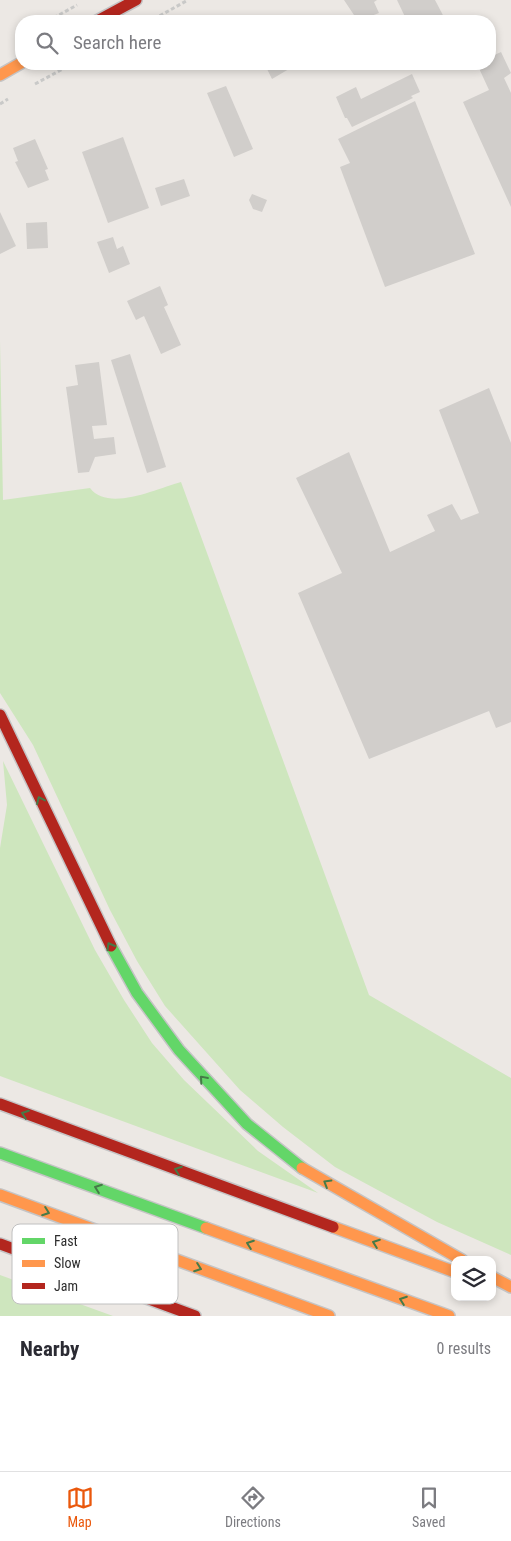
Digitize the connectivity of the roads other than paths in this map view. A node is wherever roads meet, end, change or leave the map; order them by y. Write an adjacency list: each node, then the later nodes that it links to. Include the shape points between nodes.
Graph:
1 (136, 0): 2 (main road)
2 (108, 15)
3 (15, 66): 4 (main road)
4 (0, 75)
5 (0, 715): 12 (main road, one-way to 5, via 303,1169 247,1124 179,1050 137,993 102,932)
6 (0, 1104): 14 (main road, one-way to 6)
7 (0, 1153): 22 (main road, one-way to 7)
8 (0, 1195): 9 (main road, one-way to 9)
9 (79, 1224)
10 (0, 1244): 11 (main road)
11 (12, 1248)
12 (455, 1256)
13 (178, 1260): 21 (main road, one-way to 21)
14 (451, 1271)
15 (496, 1278): 17 (main road)
16 (496, 1287): 18 (main road)
17 (511, 1287)
18 (511, 1293)
19 (162, 1304): 20 (main road)
20 (195, 1316)
21 (329, 1316)
22 (449, 1316)

